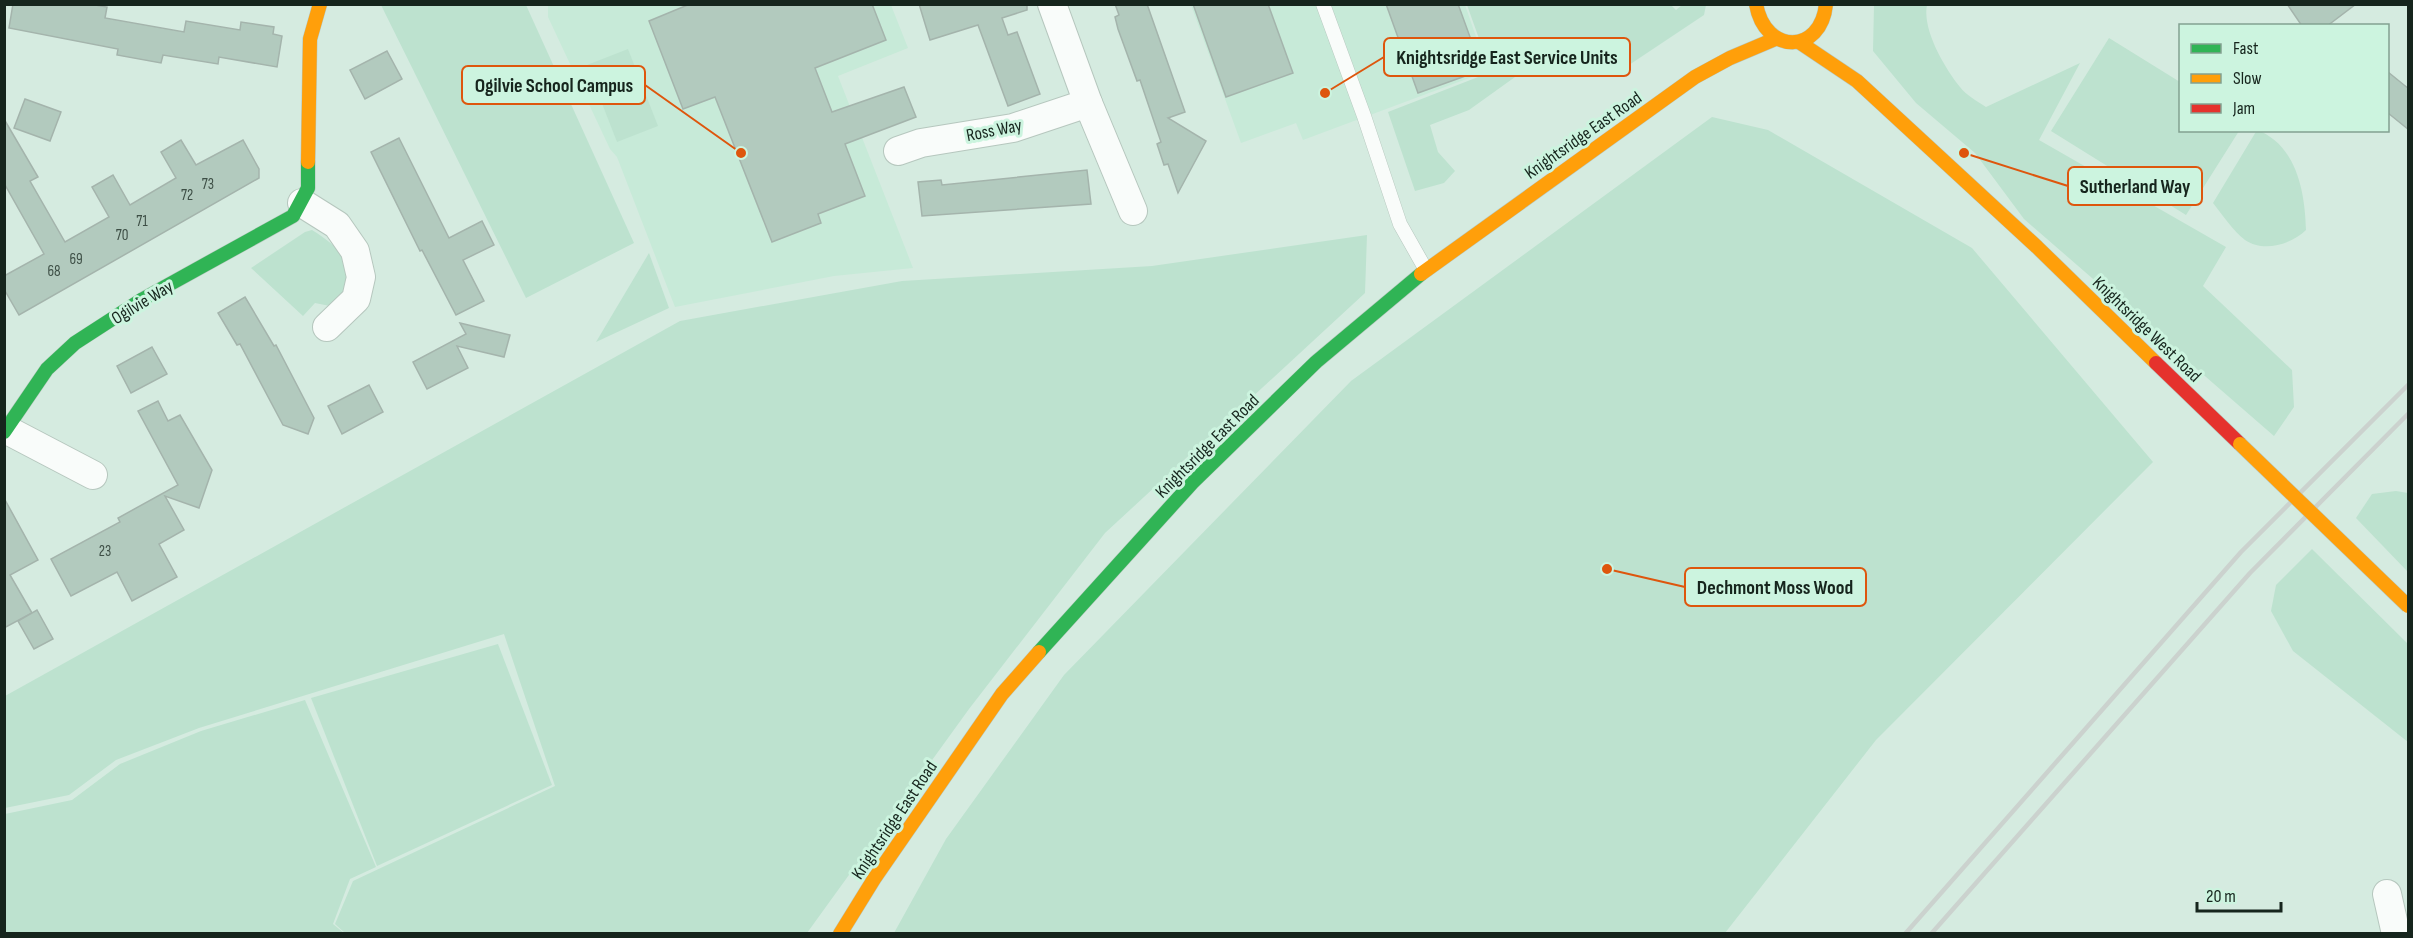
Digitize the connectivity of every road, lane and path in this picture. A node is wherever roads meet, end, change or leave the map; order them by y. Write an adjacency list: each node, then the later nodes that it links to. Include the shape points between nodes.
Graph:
1 (320, 4): 14 (street, via 310,39 308,188)
2 (1052, 4): 12 (street)
3 (1323, 4): 16 (lane, via 1400,224)
4 (1826, 4): 8 (street, via 1826,26)
5 (1754, 12): 6 (street)
6 (1775, 39): 8 (street); 10 (street, Knightsridge East Road)
7 (1729, 42): 10 (street, Knightsridge East Road)
8 (1799, 42): 11 (street, Knightsridge West Road)
9 (1838, 51): 11 (street, Knightsridge West Road)
10 (1695, 77): 16 (street, Knightsridge East Road)
11 (1857, 81): 20 (street, Knightsridge West Road, bridge, via 2046,255)
12 (1088, 104): 13 (street, Ross Way, via 1013,128 921,143); 15 (street)
13 (898, 151)
14 (302, 203): 17 (street, via 337,225 355,251 361,277 356,299); 18 (street, Ogilvie Way, via 293,216 143,299 75,343 47,369)
15 (1133, 211)
16 (1426, 270): 22 (street, Knightsridge East Road, via 1316,362 1192,483 1002,694)
17 (327, 327)
18 (6, 431): 19 (street, Ogilvie Way)
19 (93, 475)
20 (2409, 606)
21 (2387, 894): 23 (street)
22 (840, 933)
23 (2396, 933)

